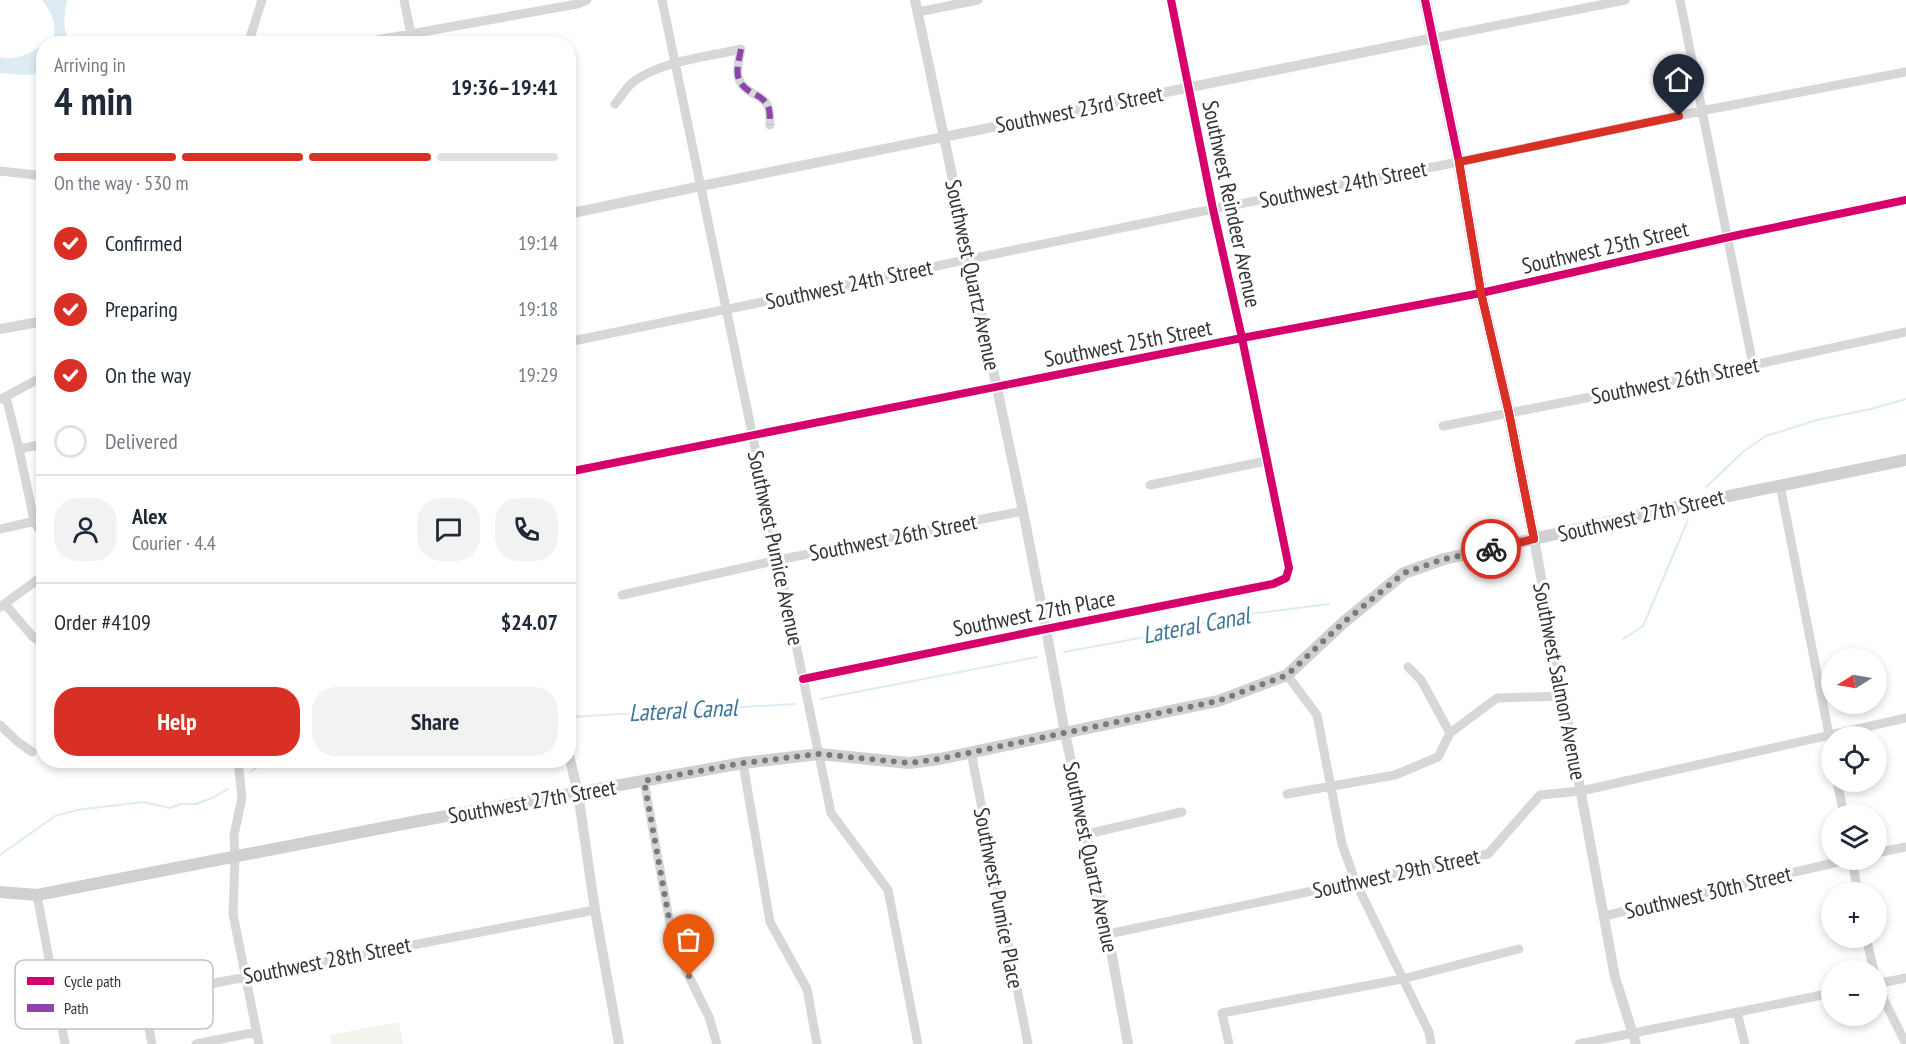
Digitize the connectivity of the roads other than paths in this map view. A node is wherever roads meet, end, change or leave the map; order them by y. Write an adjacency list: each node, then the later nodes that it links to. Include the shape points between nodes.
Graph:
1 (262, 0): 13 (street)
2 (404, 0): 14 (street)
3 (587, 0): 11 (street)
4 (662, 0): 17 (street, Southwest Pumice Avenue)
5 (915, 0): 12 (street, Southwest Quartz Avenue)
6 (978, 0): 12 (street)
7 (1171, 0): 19 (street, Southwest Reindeer Avenue)
8 (1425, 0): 16 (main road, Southwest Salmon Avenue)
9 (1625, 0): 16 (street, Southwest 23rd Street)
10 (1680, 0): 21 (street)
11 (577, 2): 15 (street)
12 (918, 12): 23 (street, Southwest Quartz Avenue)
13 (251, 36)
14 (410, 36)
15 (415, 36)
16 (1434, 38): 19 (street, Southwest 23rd Street); 24 (main road, Southwest Salmon Avenue)
17 (675, 64): 20 (street, via 631,83); 22 (street, via 741,49 739,82 768,106); 27 (street, Southwest Pumice Avenue)
18 (1906, 72): 21 (street, Southwest 24th Street)
19 (1189, 88): 23 (street, Southwest 23rd Street); 29 (street, Southwest Reindeer Avenue)
20 (615, 104)
21 (1701, 111): 24 (street, Southwest 24th Street); 31 (street)
22 (770, 125)
23 (944, 136): 27 (street, Southwest 23rd Street); 32 (street, Southwest Quartz Avenue)
24 (1459, 162): 29 (street, Southwest 24th Street); 33 (main road, Southwest Salmon Avenue)
25 (0, 171): 26 (street)
26 (36, 175)
27 (701, 186): 30 (street, Southwest 23rd Street); 34 (street, Southwest Pumice Avenue)
28 (1906, 200): 31 (street, Southwest 25th Street)
29 (1213, 209): 32 (street, Southwest 24th Street); 38 (street, Southwest Reindeer Avenue)
30 (576, 212)
31 (1727, 238): 33 (street, Southwest 25th Street); 40 (street)
32 (969, 259): 34 (street, Southwest 24th Street); 42 (street, Southwest Quartz Avenue)
33 (1481, 293): 38 (street, Southwest 25th Street); 44 (main road, Southwest Salmon Avenue)
34 (726, 310): 39 (street, Southwest 24th Street); 46 (street, Southwest Pumice Avenue)
35 (36, 322): 36 (street)
36 (0, 329)
37 (1906, 332): 40 (street, Southwest 26th Street)
38 (1242, 338): 42 (street, Southwest 25th Street); 50 (street, Southwest Reindeer Avenue)
39 (576, 340)
40 (1753, 365): 44 (street, Southwest 26th Street)
41 (36, 380): 43 (street)
42 (996, 387): 46 (street, Southwest 25th Street); 55 (street, Southwest Quartz Avenue)
43 (3, 398): 48 (street)
44 (1509, 413): 45 (street, Southwest 26th Street); 58 (main road, Southwest Salmon Avenue)
45 (1443, 426)
46 (752, 435): 51 (street, Southwest 25th Street); 59 (street, Southwest Pumice Avenue)
47 (36, 446): 48 (street)
48 (19, 449): 54 (street)
49 (1906, 460): 53 (main road, Southwest 27th Street)
50 (1266, 461): 52 (street); 61 (street, Southwest Reindeer Avenue, via 1289,568 1286,578)
51 (576, 470)
52 (1150, 485)
53 (1780, 485): 58 (main road, Southwest 27th Street); 72 (street)
54 (36, 508)
55 (1023, 512): 59 (street, Southwest 26th Street); 64 (street, Southwest Quartz Avenue)
56 (36, 520): 57 (street)
57 (0, 529)
58 (1534, 539): 67 (main road, Southwest 27th Street, via 1444,559 1404,573); 69 (street, Southwest Salmon Avenue)
59 (778, 560): 62 (street, Southwest 26th Street); 68 (street, Southwest Pumice Avenue)
60 (36, 581): 63 (street)
61 (1273, 584): 64 (street, Southwest 27th Place)
62 (622, 595)
63 (2, 606): 65 (street)
64 (1046, 629): 68 (street, Southwest 27th Place); 74 (street, Southwest Quartz Avenue)
65 (36, 639)
66 (1408, 667): 75 (street, via 1421,680)
67 (1287, 675): 74 (main road, Southwest 27th Street, via 1218,701); 84 (street, via 1317,715)
68 (803, 679): 79 (street, Southwest Pumice Avenue)
69 (1562, 696): 75 (street, via 1497,698); 85 (street, Southwest Salmon Avenue)
70 (1906, 718): 73 (street, Southwest 29th Street)
71 (0, 725): 77 (street)
72 (1827, 726)
73 (1870, 726)
74 (1065, 733): 78 (main road, Southwest 27th Street); 89 (street, Southwest Quartz Avenue)
75 (1450, 733): 84 (street, via 1438,757 1395,775)
76 (1821, 737): 85 (street, Southwest 29th Street)
77 (32, 752)
78 (971, 752): 79 (main road, Southwest 27th Street, via 909,763); 122 (street, Southwest Pumice Place)
79 (819, 754): 80 (main road, Southwest 27th Street); 121 (street, Southwest Pumice Avenue, via 831,813 888,890)
80 (743, 763): 83 (main road, Southwest 27th Street); 120 (street, via 770,922 807,989)
81 (239, 768): 92 (street, via 242,798 234,835)
82 (572, 768): 86 (street)
83 (644, 781): 86 (main road, Southwest 27th Street); 119 (street, via 674,946 709,1017)
84 (1331, 787): 87 (street); 94 (street, via 1342,844)
85 (1581, 791): 94 (street, Southwest 29th Street, via 1540,795 1488,854); 98 (street, Southwest Salmon Avenue)
86 (578, 794): 92 (main road, Southwest 27th Street); 97 (street)
87 (1287, 794)
88 (1182, 812): 89 (street)
89 (1087, 834): 99 (street, Southwest Quartz Avenue)
90 (1906, 847): 91 (street)
91 (1887, 851)
92 (235, 858): 96 (main road, Southwest 27th Street); 102 (street, via 233,914)
93 (1821, 866): 98 (street, Southwest 30th Street)
94 (1356, 883): 99 (street, Southwest 29th Street); 104 (street)
95 (0, 892): 96 (main road, Southwest 27th Street)
96 (37, 895): 101 (street)
97 (595, 910): 102 (street, Southwest 28th Street); 118 (street)
98 (1604, 916): 113 (street, Southwest Salmon Avenue, via 1616,977)
99 (1108, 934): 123 (street, Southwest Quartz Avenue)
100 (1519, 949): 104 (street)
101 (49, 960)
102 (246, 976): 105 (street, Southwest 28th Street); 112 (street)
103 (1906, 978): 106 (street)
104 (1402, 979): 124 (street, via 1222,1013); 125 (street, via 1429,1032)
105 (213, 982)
106 (1887, 982)
107 (1821, 995): 109 (street)
108 (1887, 1006): 128 (street)
109 (1737, 1012): 113 (street); 127 (street)
110 (62, 1029): 114 (street)
111 (149, 1029): 115 (street)
112 (257, 1032): 116 (street); 117 (street)
113 (1635, 1038): 126 (street)
114 (65, 1044)
115 (152, 1044)
116 (196, 1044)
117 (259, 1044)
118 (619, 1044)
119 (717, 1044)
120 (817, 1044)
121 (918, 1044)
122 (1028, 1044)
123 (1128, 1044)
124 (1229, 1044)
125 (1431, 1044)
126 (1579, 1044)
127 (1744, 1044)
128 (1906, 1044)

